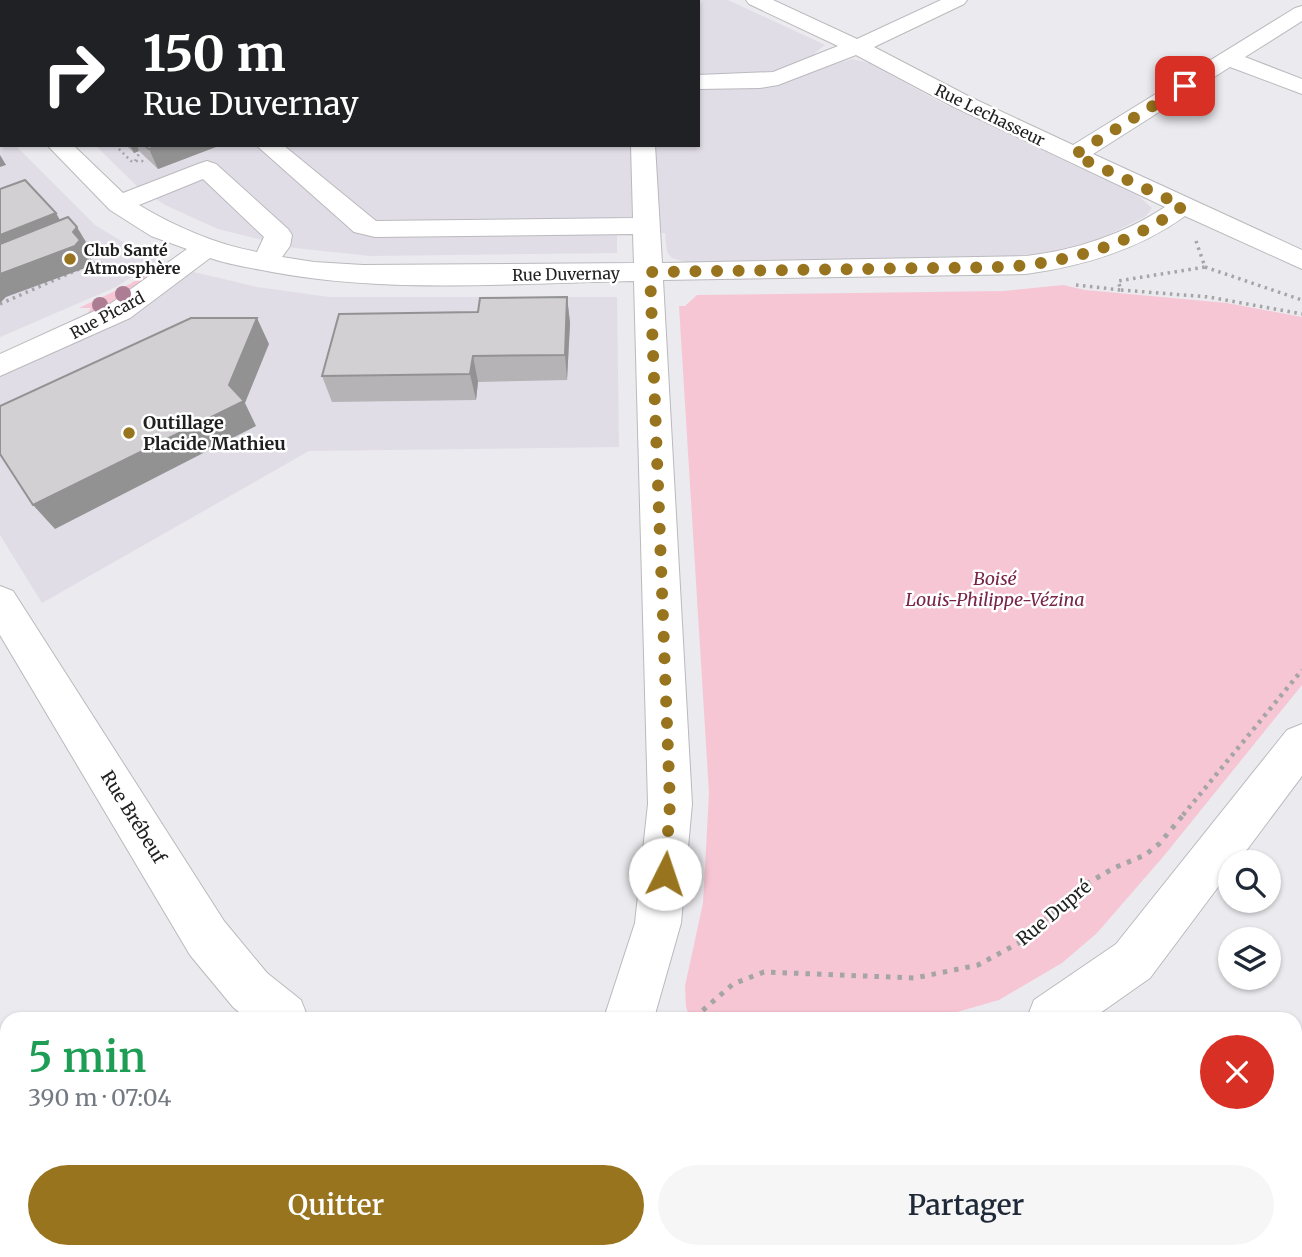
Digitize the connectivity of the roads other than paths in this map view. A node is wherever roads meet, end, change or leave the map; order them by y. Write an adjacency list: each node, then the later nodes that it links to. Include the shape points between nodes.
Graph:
1 (756, 0): 4 (street, Rue Lechasseur)
2 (957, 0): 4 (street)
3 (1302, 12): 5 (street)
4 (856, 47): 6 (street, via 778,78); 11 (street, Rue Lechasseur)
5 (1229, 59): 7 (street); 11 (street)
6 (700, 82)
7 (1302, 87)
8 (61, 147): 12 (street, Rue Duvernay)
9 (270, 147): 14 (street, via 364,226 375,229)
10 (643, 147): 14 (street)
11 (1074, 155): 13 (street, Rue Lechasseur)
12 (119, 204): 15 (street, Rue Duvernay, via 161,230); 17 (street, via 206,169 278,235)
13 (1187, 218): 16 (street, Rue Lechasseur); 18 (street, Rue Duvernay, via 1162,221 1117,244 1045,263)
14 (647, 226): 18 (street)
15 (205, 248): 17 (street, Rue Duvernay); 19 (street, Rue Picard, via 120,311)
16 (1302, 261)
17 (263, 263): 18 (street, Rue Duvernay, via 375,275)
18 (650, 272): 23 (street, via 670,804 658,923)
19 (0, 366)
20 (0, 602): 22 (street, Rue Brébeuf, via 207,938)
21 (1302, 743): 24 (street, via 1133,961)
22 (274, 1012)
23 (631, 1012)
24 (1061, 1012)

